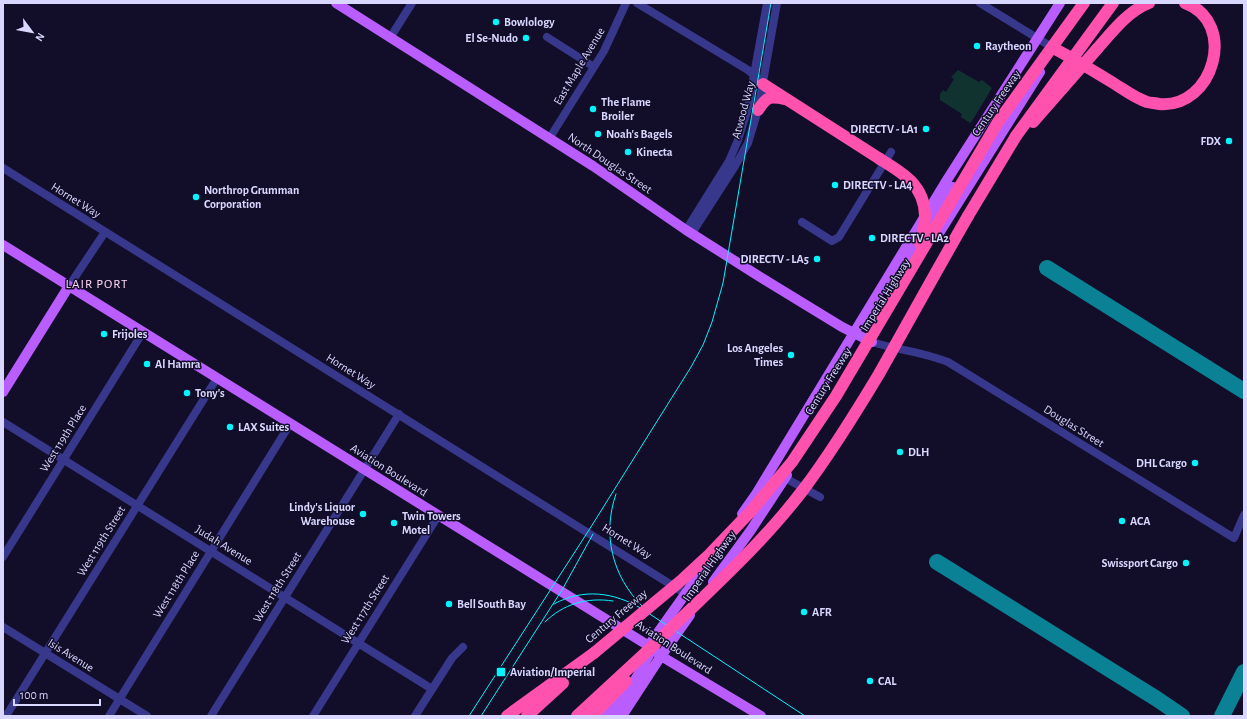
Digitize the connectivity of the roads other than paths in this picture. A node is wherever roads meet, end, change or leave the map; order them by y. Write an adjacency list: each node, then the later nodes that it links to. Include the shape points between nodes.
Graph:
1 (336, 3): 15 (main road, North Douglas Street)
2 (412, 3): 15 (street)
3 (626, 3): 18 (street, East Maple Avenue)
4 (637, 3): 19 (street)
5 (767, 3): 19 (street, Atwood Way)
6 (777, 3): 20 (street, Atwood Way)
7 (980, 3): 16 (street)
8 (1060, 3): 16 (main road, Imperial Highway)
9 (1073, 3): 23 (highway, bridge)
10 (1084, 3): 17 (main road, Imperial Highway); 23 (highway, Century Freeway, bridge)
11 (1113, 3): 24 (highway, bridge)
12 (1149, 3): 24 (highway, bridge, via 1114,30 1037,118)
13 (1185, 3): 17 (highway, via 1198,10 1206,19 1215,46 1209,74 1191,96 1179,102 1148,102)
14 (547, 36): 18 (street)
15 (390, 38): 25 (main road, North Douglas Street)
16 (1037, 38): 17 (street); 28 (main road, Imperial Highway)
17 (1056, 49): 29 (main road, Imperial Highway)
18 (594, 67): 25 (street, East Maple Avenue)
19 (754, 75): 20 (street); 31 (street, Atwood Way, via 748,108 734,150)
20 (763, 84): 21 (highway); 22 (street, Atwood Way)
21 (787, 100): 22 (highway, via 770,98 764,101); 34 (highway, bridge, via 898,170 913,183 922,196 925,229)
22 (758, 110): 31 (street, Atwood Way, via 748,143 741,156)
23 (998, 122): 34 (highway, Century Freeway, bridge)
24 (1016, 136): 59 (highway, bridge, via 870,389 825,461 767,533)
25 (549, 138): 31 (main road, North Douglas Street)
26 (891, 152): 30 (street, via 839,237 832,241)
27 (3, 168): 32 (street, Hornet Way)
28 (949, 186): 29 (street); 34 (main road, via 912,252); 37 (main road, Imperial Highway)
29 (963, 194): 34 (main road, Imperial Highway)
30 (802, 222)
31 (689, 231): 37 (main road, North Douglas Street)
32 (106, 232): 35 (street); 41 (street, Hornet Way)
33 (3, 245): 35 (main road, Aviation Boulevard)
34 (908, 278): 38 (main road, Imperial Highway); 62 (highway, Century Freeway, bridge, via 836,396 792,462 771,488 709,555)
35 (69, 286): 36 (main road, Aviation Boulevard); 40 (main road)
36 (143, 332): 39 (main road, Aviation Boulevard); 44 (street, West 119th Place)
37 (854, 333): 38 (main road, North Douglas Street); 45 (main road, Imperial Highway)
38 (872, 342): 47 (main road, Imperial Highway); 50 (street, Douglas Street, via 948,362 1234,538)
39 (217, 378): 43 (main road, Aviation Boulevard); 49 (street, West 119th Street)
40 (3, 392)
41 (399, 414): 46 (street, West 118th Street); 55 (street, Hornet Way)
42 (3, 422): 44 (street, Judah Avenue)
43 (290, 424): 46 (main road, Aviation Boulevard); 52 (street, West 118th Place)
44 (63, 460): 49 (street, Judah Avenue); 54 (street, West 119th Place)
45 (773, 466): 53 (main road, via 774,478); 55 (main road, Imperial Highway)
46 (364, 470): 51 (main road, Aviation Boulevard); 56 (street, West 118th Street)
47 (786, 478): 48 (street); 53 (main road, Imperial Highway)
48 (820, 497)
49 (137, 506): 52 (street, Judah Avenue); 61 (street, West 119th Street)
50 (1244, 515)
51 (438, 516): 58 (street, West 117th Street); 59 (main road, Aviation Boulevard)
52 (211, 551): 56 (street, Judah Avenue); 65 (street, West 118th Place)
53 (732, 556): 63 (main road, Imperial Highway)
54 (3, 557)
55 (686, 594): 59 (main road, Imperial Highway)
56 (285, 597): 58 (street, Judah Avenue); 69 (street, West 118th Street)
57 (3, 627): 61 (street, Isis Avenue)
58 (358, 643): 64 (street, Judah Avenue); 70 (street, West 117th Street)
59 (652, 645): 63 (main road, Aviation Boulevard); 74 (highway, bridge); 75 (highway, bridge, via 639,667); 76 (main road); 77 (main road)
60 (463, 647): 64 (street, via 452,658)
61 (45, 653): 65 (street, Isis Avenue); 66 (street, West 119th Street)
62 (594, 653): 72 (highway); 73 (highway, Century Freeway)
63 (661, 656): 78 (main road, Imperial Highway); 79 (main road, Aviation Boulevard)
64 (432, 689): 71 (street)
65 (119, 699): 67 (street, West 118th Place); 68 (street, Isis Avenue)
66 (6, 716)
67 (109, 716)
68 (147, 716)
69 (210, 716)
70 (312, 716)
71 (415, 716)
72 (507, 716)
73 (527, 716)
74 (577, 716)
75 (592, 716)
76 (605, 716)
77 (614, 716)
78 (622, 716)
79 (761, 716)

